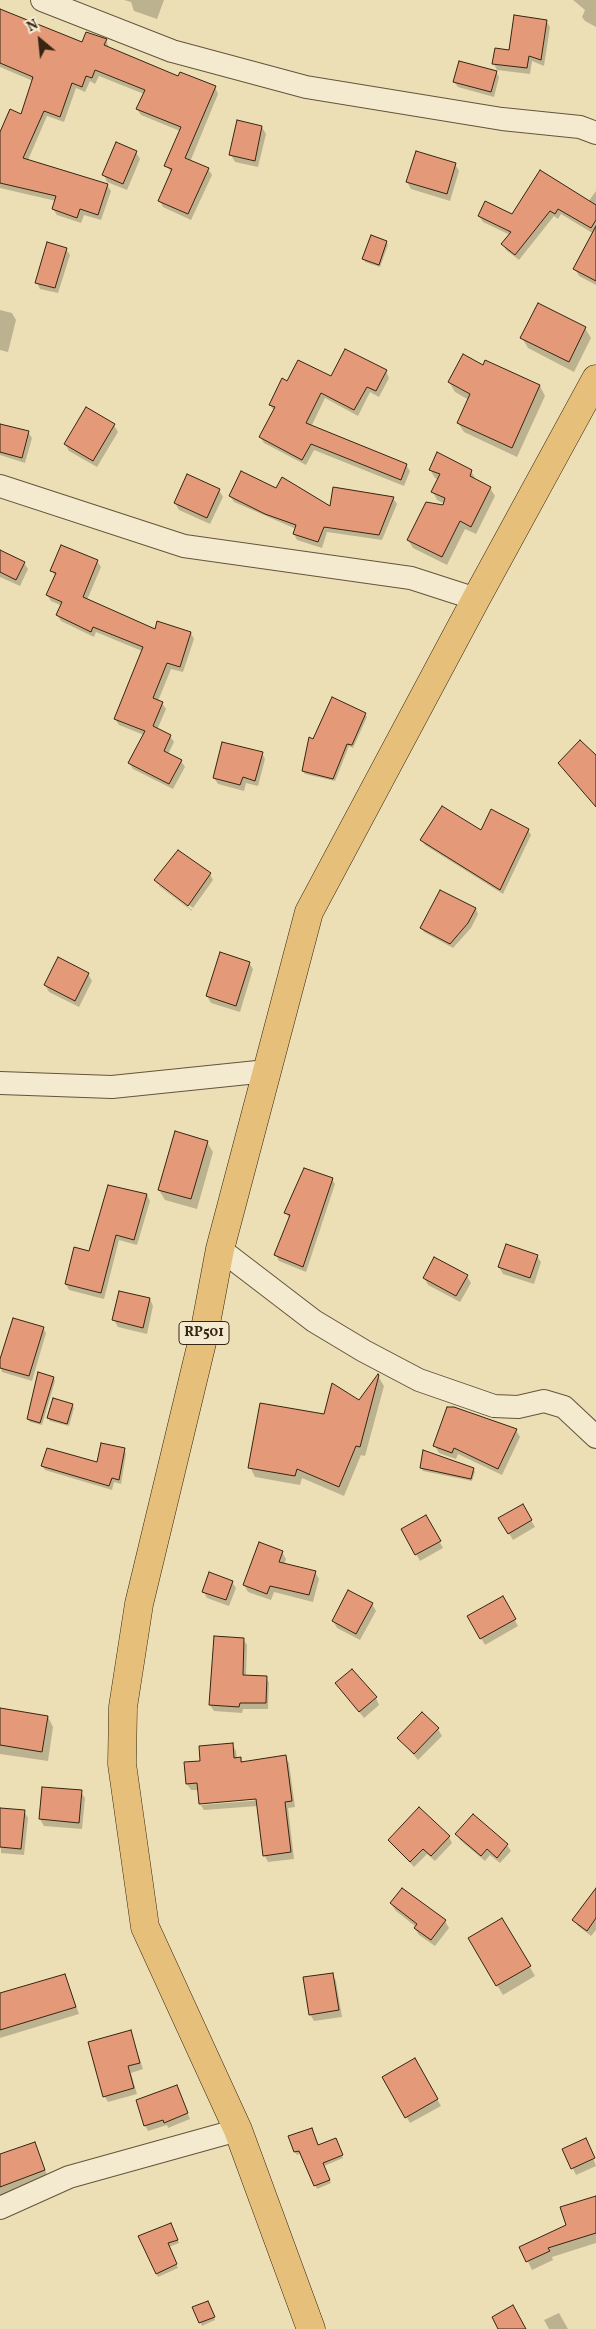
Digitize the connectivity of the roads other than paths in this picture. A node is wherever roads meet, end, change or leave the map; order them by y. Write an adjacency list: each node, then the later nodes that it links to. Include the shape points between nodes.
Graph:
1 (42, 0): 2 (street, via 172,51 306,87 502,119 580,127)
2 (596, 133)
3 (596, 379): 5 (main road, RP501)
4 (0, 486): 5 (street, via 184,546 412,578)
5 (476, 599): 6 (main road, RP501, via 309,912)
6 (267, 1070): 7 (street, via 112,1086); 8 (main road, RP501)
7 (0, 1083)
8 (220, 1249): 9 (street, via 314,1321 419,1380 494,1406 518,1407 544,1401 564,1407); 10 (main road, RP501, via 204,1334 138,1604 123,1707 122,1764 145,1927)
9 (596, 1437)
10 (238, 2130): 11 (street, via 69,2177); 12 (main road, RP501)
11 (0, 2208)
12 (311, 2329)

